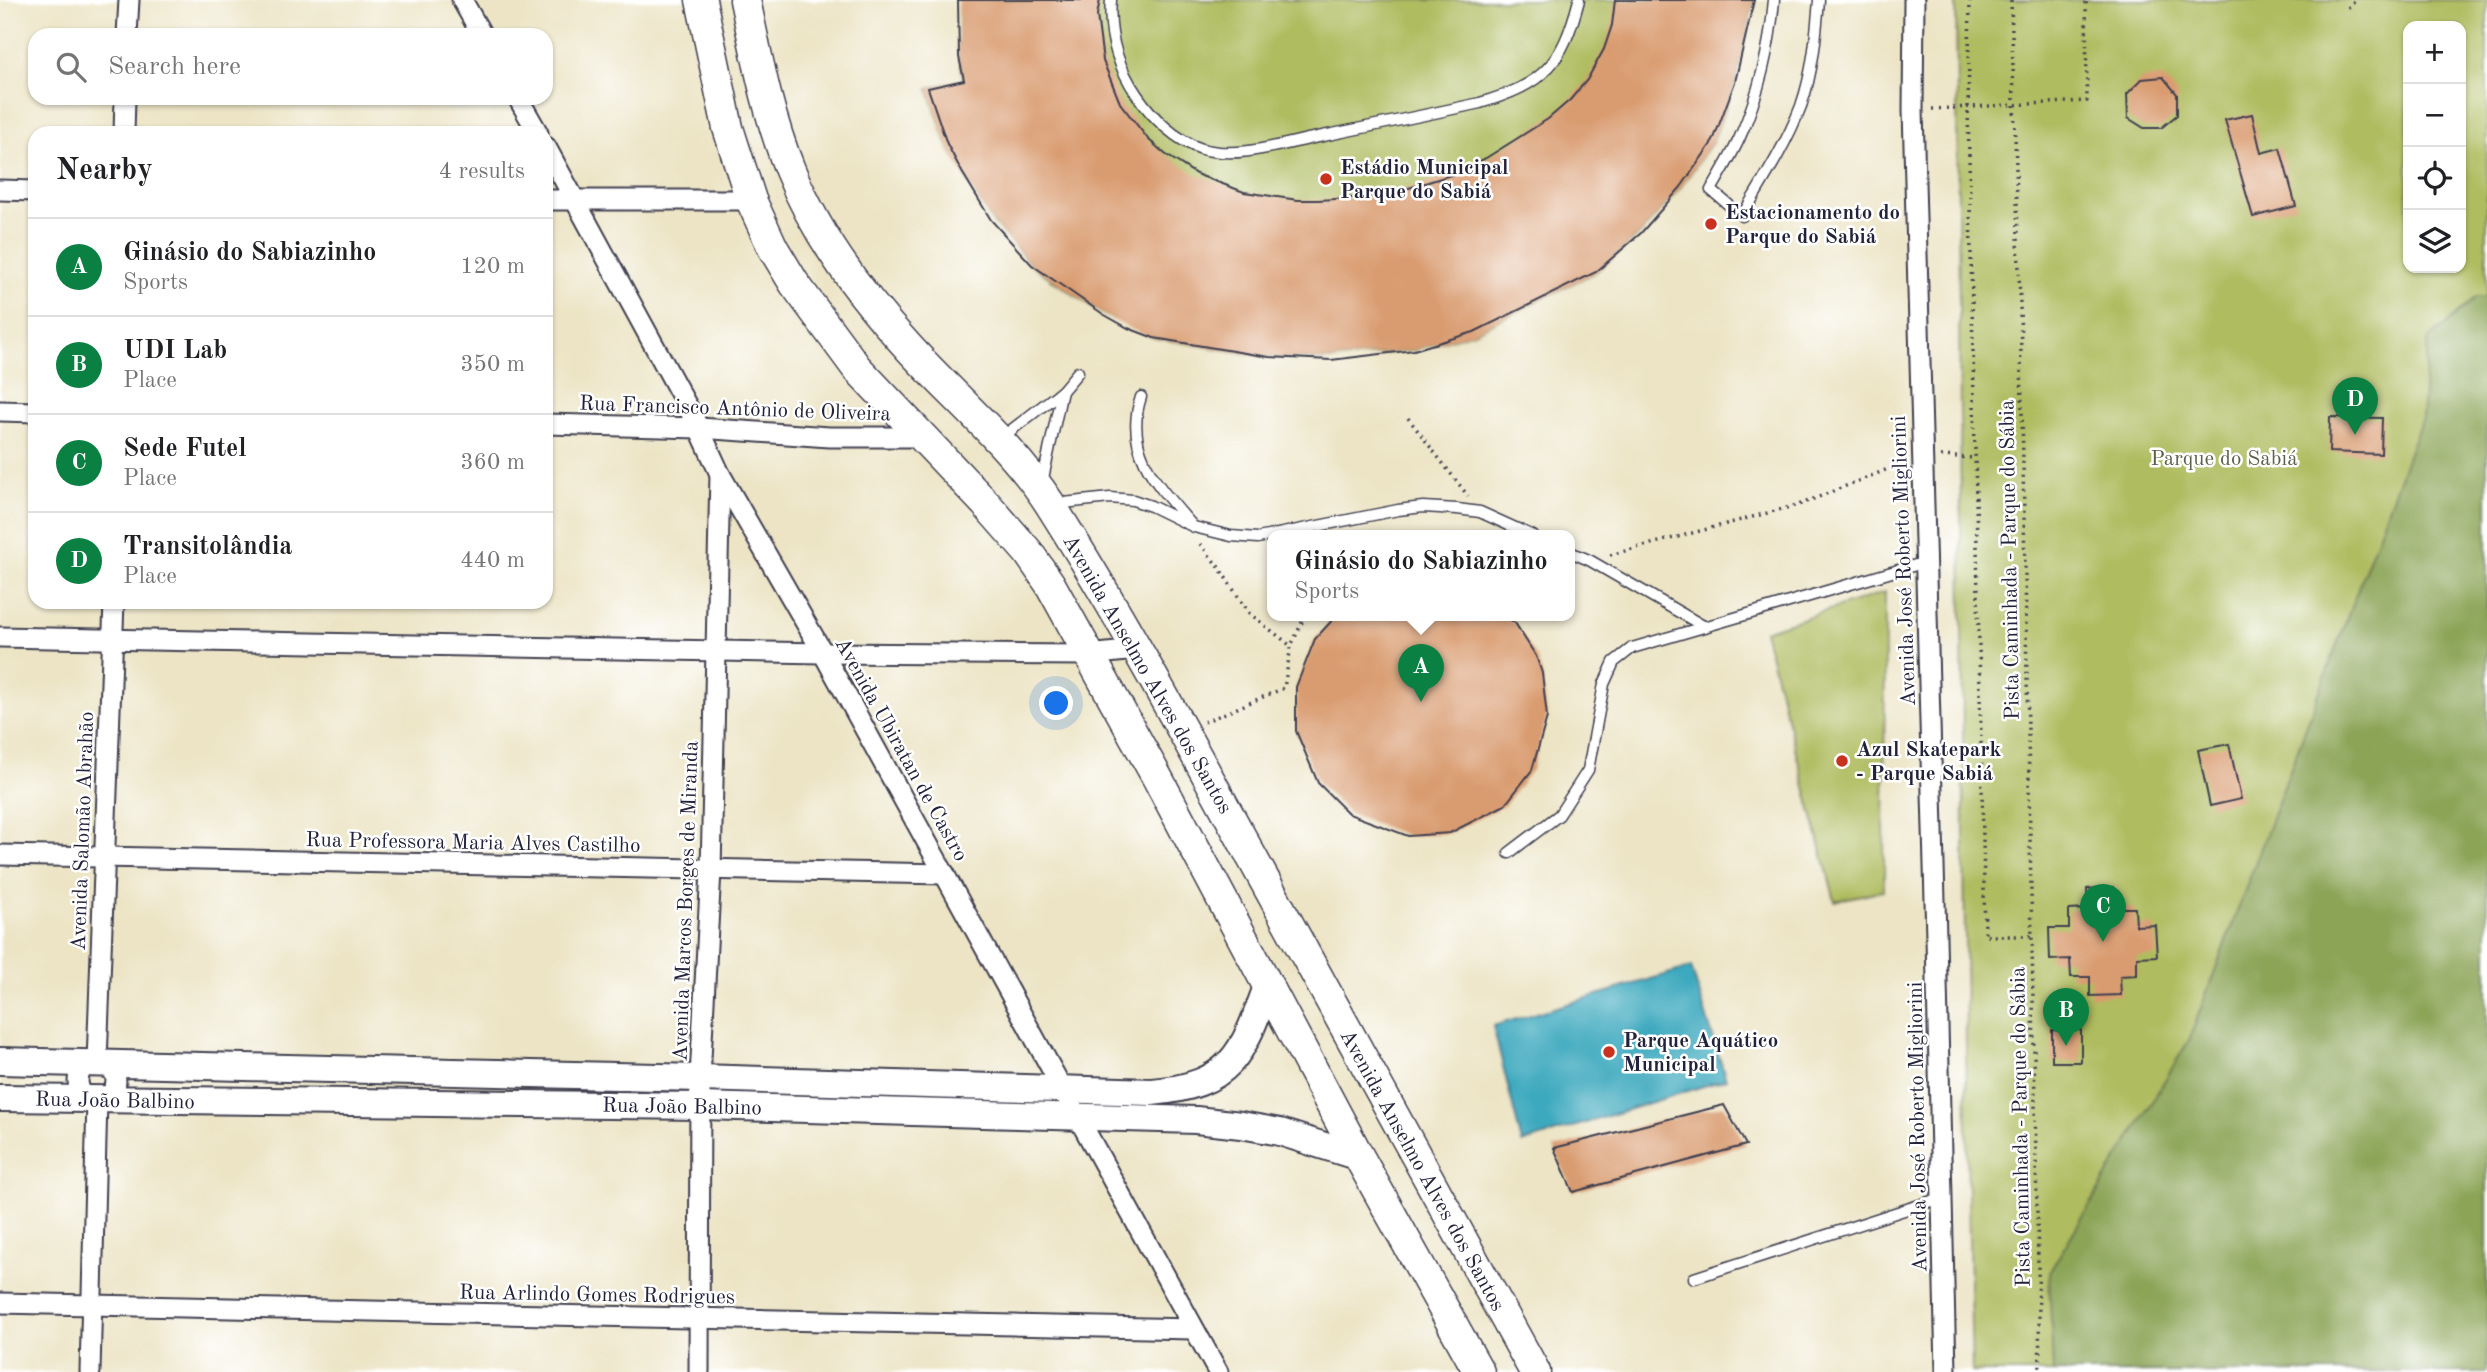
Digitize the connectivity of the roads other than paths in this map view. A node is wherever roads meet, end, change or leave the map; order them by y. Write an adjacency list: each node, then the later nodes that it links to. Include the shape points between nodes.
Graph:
1 (128, 0): 10 (street)
2 (462, 0): 11 (street)
3 (701, 0): 20 (main road, Avenida Anselmo Alves dos Santos, via 729,128)
4 (745, 0): 30 (main road, Avenida Anselmo Alves dos Santos, via 790,170 821,230 861,290 909,348)
5 (1111, 0): 6 (lane, via 1119,64 1141,101 1179,137 1218,152 1263,148 1512,94 1546,72 1566,41)
6 (1579, 0)
7 (1773, 0): 8 (lane, via 1767,49 1752,107 1711,190 1742,216 1801,106 1815,51)
8 (1819, 0)
9 (1914, 0): 38 (street, Avenida José Roberto Migliorini)
10 (127, 28)
11 (478, 28)
12 (125, 105): 14 (street)
13 (522, 105): 15 (street)
14 (124, 126)
15 (534, 126)
16 (553, 160): 21 (street, Avenida Ubiratan de Castro)
17 (0, 190): 18 (street)
18 (28, 191)
19 (553, 200): 21 (street)
20 (751, 200): 21 (street); 29 (main road, Avenida Anselmo Alves dos Santos, via 773,248 825,326 856,367)
21 (576, 201): 28 (street, Avenida Ubiratan de Castro)
22 (1078, 372): 23 (lane)
23 (1062, 391): 30 (lane); 32 (lane)
24 (1141, 397): 33 (lane, via 1135,416 1144,463)
25 (0, 411): 26 (street)
26 (28, 412)
27 (553, 424): 28 (street, Rua Francisco Antônio de Oliveira)
28 (699, 428): 29 (street, Rua Francisco Antônio de Oliveira, via 829,437); 31 (street, Avenida Ubiratan de Castro)
29 (922, 437): 46 (main road, Avenida Anselmo Alves dos Santos, via 1028,552)
30 (997, 441): 32 (main road, Avenida Anselmo Alves dos Santos)
31 (720, 474): 43 (street, Avenida Marcos Borges de Miranda); 45 (street, Avenida Ubiratan de Castro)
32 (1045, 497): 33 (lane, via 1133,500); 44 (main road, Avenida Anselmo Alves dos Santos)
33 (1194, 527): 36 (lane, via 1231,536)
34 (1296, 530): 35 (lane, via 1423,507 1480,512)
35 (1520, 530)
36 (1267, 535)
37 (1575, 554): 40 (lane)
38 (1926, 562): 40 (lane); 62 (street, Avenida José Roberto Migliorini)
39 (114, 609): 42 (street, Avenida Salomão Abrahão)
40 (1705, 627): 47 (lane, via 1632,648 1614,662 1604,684 1588,770 1559,815)
41 (0, 637): 42 (street)
42 (113, 640): 43 (street); 49 (street, Avenida Salomão Abrahão)
43 (717, 650): 45 (street); 50 (street, Avenida Marcos Borges de Miranda)
44 (1136, 650): 46 (street); 72 (main road, Avenida Anselmo Alves dos Santos)
45 (823, 653): 46 (street); 51 (street, Avenida Ubiratan de Castro)
46 (1089, 655): 52 (main road, Avenida Anselmo Alves dos Santos)
47 (1509, 853)
48 (0, 855): 49 (street, Rua Professora Maria Alves Castilho)
49 (103, 857): 50 (street, Rua Professora Maria Alves Castilho); 54 (street, Avenida Salomão Abrahão)
50 (711, 870): 51 (street, Rua Professora Maria Alves Castilho); 55 (street, Avenida Marcos Borges de Miranda)
51 (945, 874): 56 (street, Avenida Ubiratan de Castro)
52 (1268, 984): 56 (main road, Rua João Balbino, via 1245,1043 1215,1076 1170,1090); 61 (main road, Avenida Anselmo Alves dos Santos)
53 (0, 1060): 54 (main road, Rua João Balbino)
54 (97, 1062): 55 (main road, Rua João Balbino); 58 (street, via 84,1068 78,1081 84,1095); 58 (street, via 111,1068 116,1083 111,1094)
55 (700, 1078): 56 (main road, Rua João Balbino); 59 (street, Avenida Marcos Borges de Miranda)
56 (1064, 1089): 60 (street, Avenida Ubiratan de Castro)
57 (0, 1098): 58 (main road, Rua João Balbino)
58 (97, 1100): 59 (main road, Rua João Balbino); 65 (street)
59 (701, 1106): 60 (main road, Rua João Balbino); 66 (street, Avenida Marcos Borges de Miranda)
60 (1079, 1117): 61 (main road, Rua João Balbino, via 1241,1125); 67 (street, Avenida Ubiratan de Castro)
61 (1359, 1157): 71 (main road, Avenida Anselmo Alves dos Santos)
62 (1941, 1198): 63 (lane); 73 (street, Avenida José Roberto Migliorini)
63 (1694, 1278)
64 (0, 1303): 65 (street, Rua Arlindo Gomes Rodrigues)
65 (91, 1306): 66 (street, Rua Arlindo Gomes Rodrigues); 68 (street)
66 (699, 1319): 67 (street, Rua Arlindo Gomes Rodrigues); 69 (street, Avenida Marcos Borges de Miranda)
67 (1194, 1329): 70 (street, Avenida Ubiratan de Castro)
68 (90, 1372)
69 (699, 1372)
70 (1218, 1372)
71 (1479, 1372)
72 (1535, 1372)
73 (1945, 1372)

